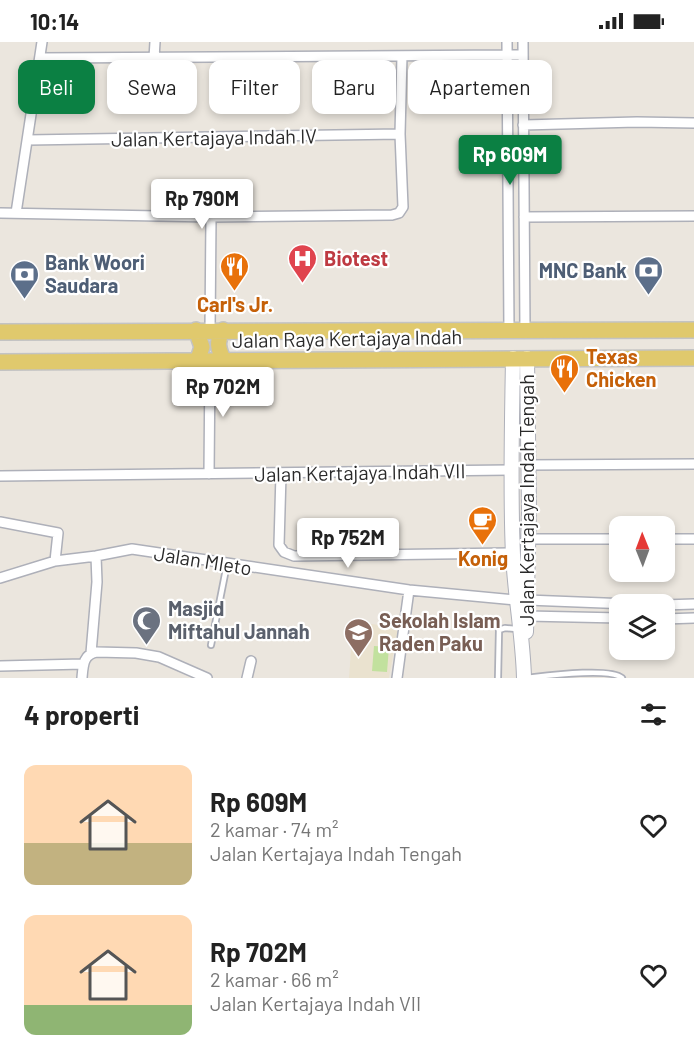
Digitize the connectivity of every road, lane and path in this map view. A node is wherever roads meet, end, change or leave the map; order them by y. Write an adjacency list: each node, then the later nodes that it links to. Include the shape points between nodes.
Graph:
1 (42, 42): 8 (street)
2 (155, 42): 9 (street)
3 (507, 42): 5 (street)
4 (523, 42): 6 (street)
5 (507, 55): 6 (street); 7 (street); 21 (street)
6 (523, 55): 11 (street)
7 (402, 56): 9 (street); 12 (street)
8 (41, 58): 9 (street); 13 (street)
9 (154, 58)
10 (694, 123): 11 (street)
11 (523, 125): 18 (street)
12 (400, 134): 13 (street, Jalan Kertajaya Indah IV); 17 (street, via 403,207 399,213)
13 (28, 140): 15 (street)
14 (0, 213): 15 (street)
15 (16, 213): 17 (street)
16 (694, 216): 18 (street)
17 (211, 217): 19 (street)
18 (524, 217): 21 (street)
19 (210, 330): 21 (main road, Jalan Raya Kertajaya Indah); 22 (main road, Jalan Raya Kertajaya Indah); 25 (main road, via 219,337); 25 (main road, via 201,339)
20 (694, 330): 21 (main road, Jalan Raya Kertajaya Indah)
21 (517, 331)
22 (0, 332)
23 (520, 358): 24 (main road, Jalan Raya Kertajaya Indah); 25 (main road, Jalan Raya Kertajaya Indah); 27 (main road, Jalan Kertajaya Indah Tengah); 28 (main road, Jalan Kertajaya Indah Tengah)
24 (694, 358)
25 (211, 361): 26 (main road, Jalan Raya Kertajaya Indah); 32 (street)
26 (0, 362)
27 (512, 394): 28 (main road); 31 (main road, Jalan Kertajaya Indah Tengah)
28 (527, 394): 30 (main road, Jalan Kertajaya Indah Tengah)
29 (694, 464): 30 (street)
30 (528, 465): 36 (main road, Jalan Kertajaya Indah Tengah)
31 (511, 470): 33 (street, Jalan Kertajaya Indah VII); 40 (main road, Jalan Kertajaya Indah Tengah)
32 (209, 474): 33 (street, Jalan Kertajaya Indah VII); 34 (street, Jalan Kertajaya Indah VII)
33 (280, 474): 40 (street, via 279,545 294,556)
34 (0, 476)
35 (0, 522): 42 (street, via 58,533)
36 (528, 539): 37 (street); 44 (main road, Jalan Kertajaya Indah Tengah)
37 (609, 539)
38 (675, 539): 39 (street)
39 (694, 539)
40 (513, 552): 44 (main road, Jalan Kertajaya Indah Tengah)
41 (96, 556): 42 (street, Jalan Mleto); 43 (street, Jalan Mleto, via 132,549); 56 (street)
42 (55, 561): 45 (street, Jalan Mleto)
43 (227, 564): 46 (street, Jalan Mleto); 55 (lane)
44 (521, 577): 50 (main road, Jalan Kertajaya Indah Tengah)
45 (0, 578)
46 (409, 590): 50 (street, Jalan Mleto); 64 (street)
47 (694, 604): 49 (street)
48 (609, 605): 50 (street)
49 (675, 605)
50 (523, 607): 51 (street); 54 (main road, Jalan Kertajaya Indah Tengah, via 526,634)
51 (609, 617)
52 (694, 618): 53 (street)
53 (675, 619)
54 (521, 635): 65 (lane, via 505,628 499,630); 66 (main road, Jalan Kertajaya Indah Tengah)
55 (211, 645)
56 (91, 653): 58 (street); 62 (street, via 159,657)
57 (251, 661): 63 (street)
58 (83, 663): 59 (street); 61 (street)
59 (0, 666)
60 (540, 677): 66 (lane); 67 (lane, via 609,673)
61 (82, 678)
62 (207, 678)
63 (247, 678)
64 (397, 678)
65 (498, 678)
66 (524, 678)
67 (622, 678)

